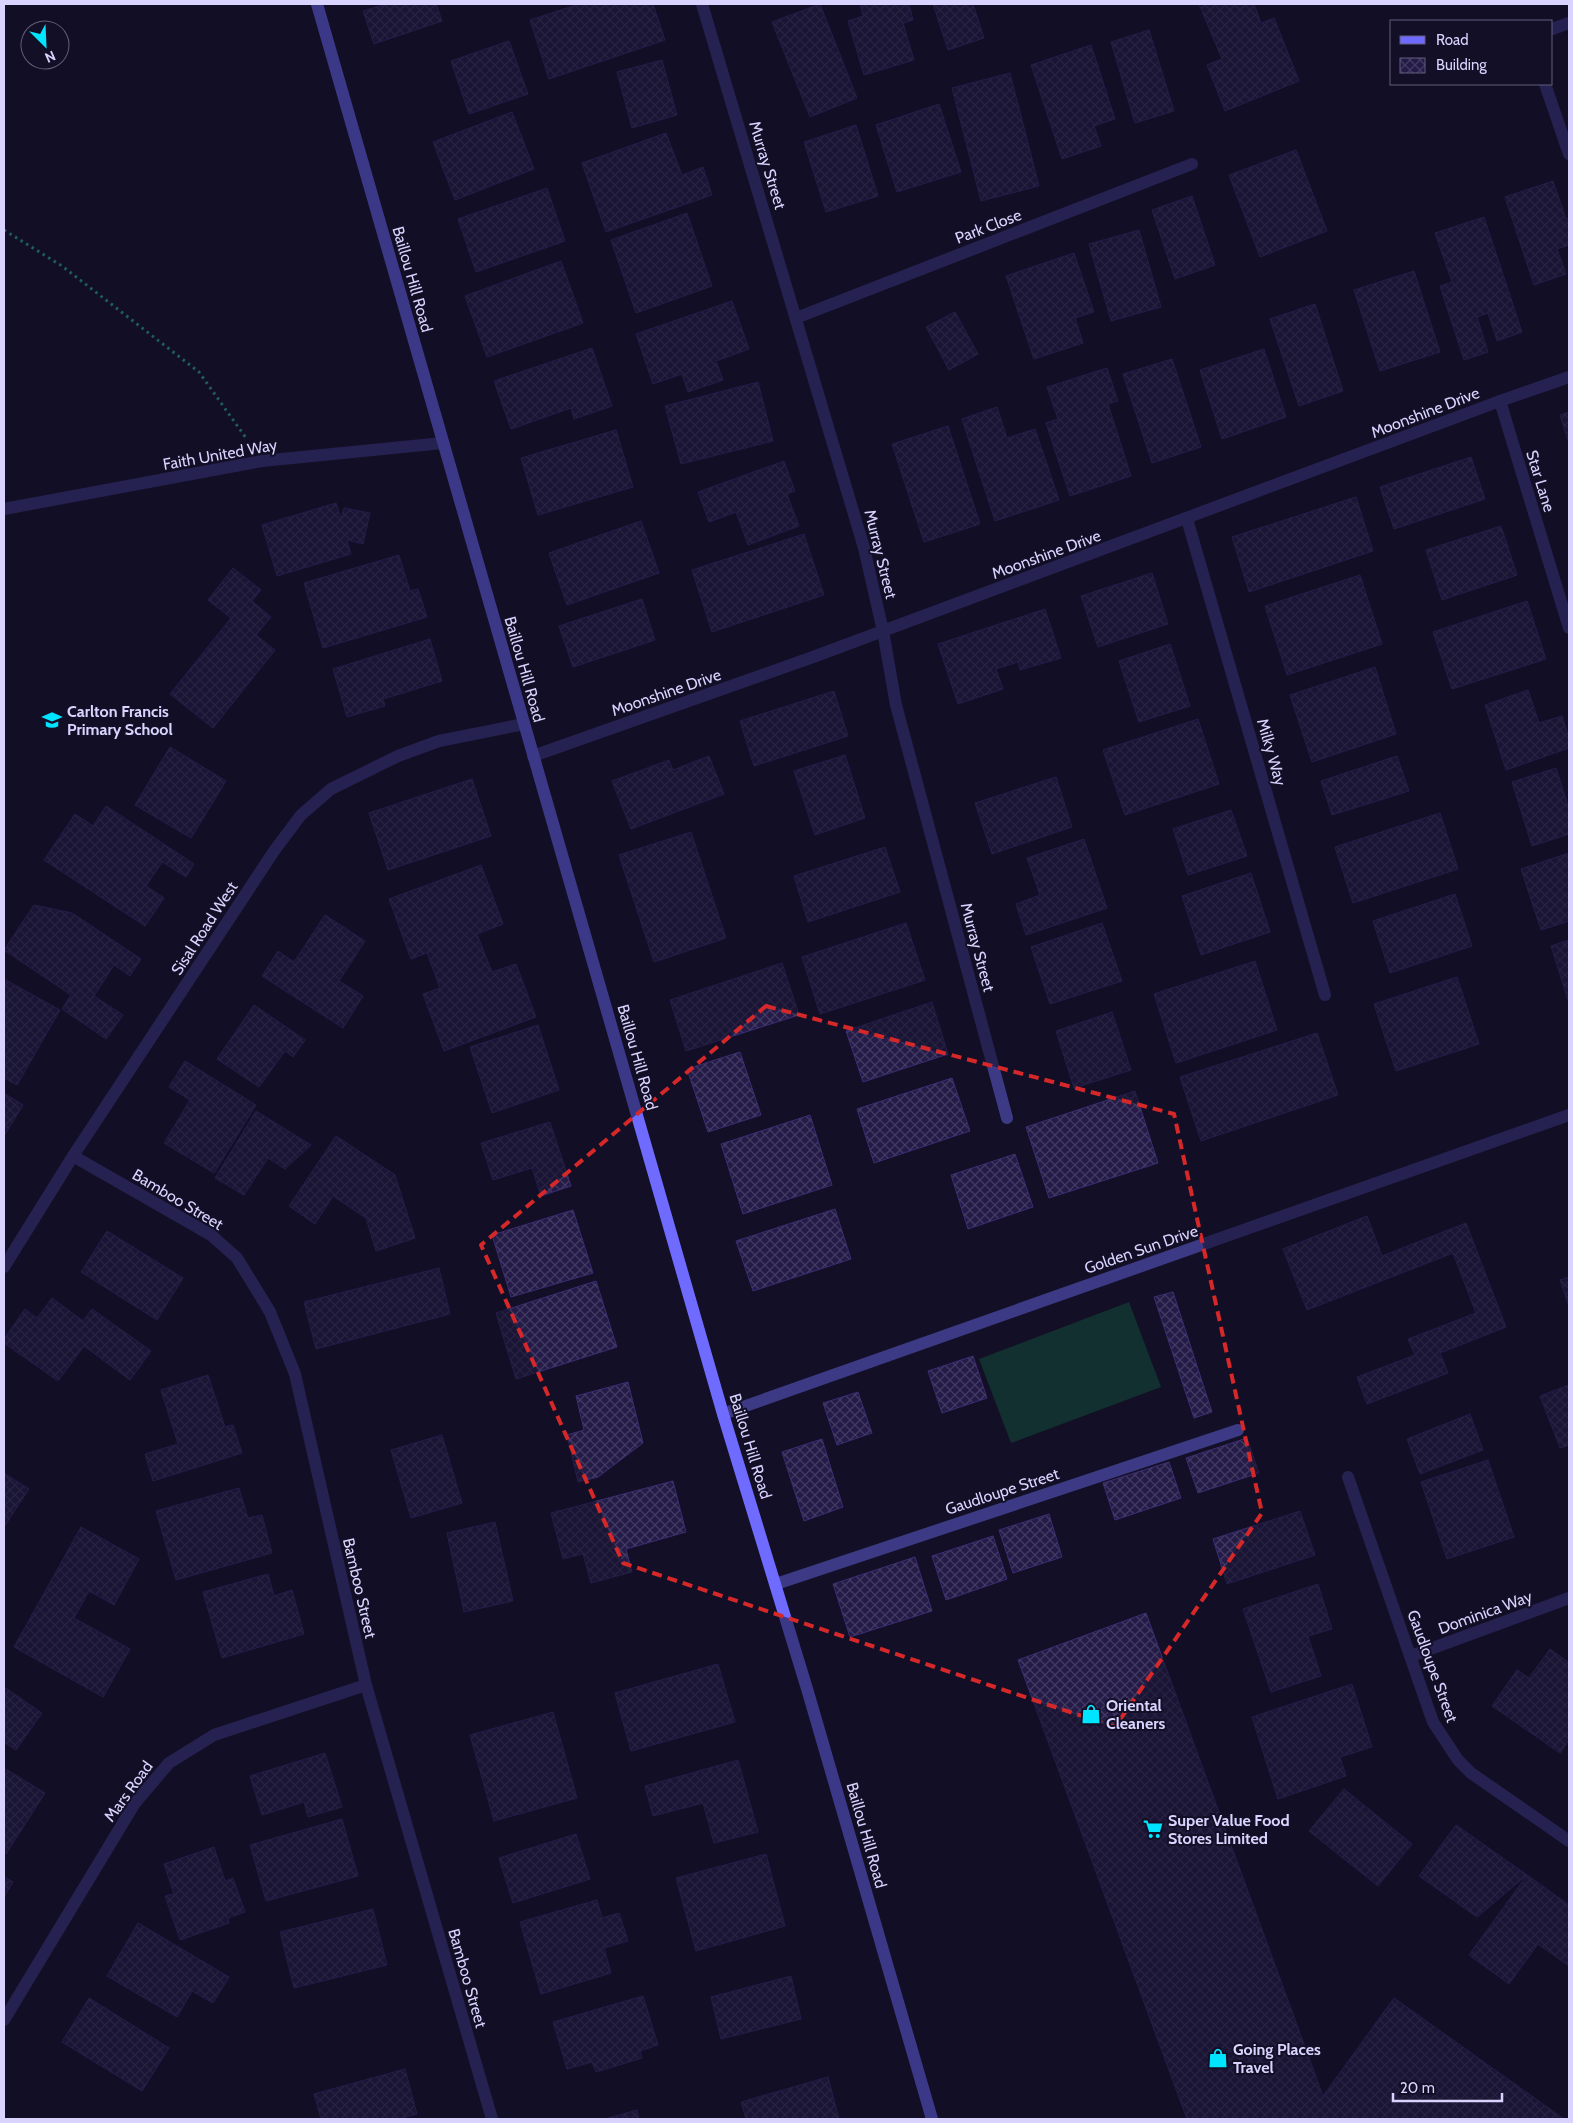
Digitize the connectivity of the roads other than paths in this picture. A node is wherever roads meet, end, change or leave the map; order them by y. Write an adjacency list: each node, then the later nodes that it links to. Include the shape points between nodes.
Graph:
1 (317, 4): 11 (main road, Baillou Hill Road)
2 (704, 4): 8 (street, Murray Street)
3 (1569, 23): 4 (street)
4 (1553, 29)
5 (1545, 85): 6 (street)
6 (1569, 154)
7 (1192, 164): 8 (street, Park Close)
8 (796, 318): 15 (street, Murray Street, via 864,548)
9 (1569, 377): 10 (street, Moonshine Drive)
10 (1500, 401): 13 (street, Moonshine Drive); 14 (street, Star Lane)
11 (443, 443): 12 (street, Faith United Way, via 262,462); 16 (main road, Baillou Hill Road)
12 (4, 509)
13 (1187, 519): 15 (street, Moonshine Drive); 18 (street, Milky Way)
14 (1569, 628)
15 (884, 631): 17 (street, Moonshine Drive); 20 (street, Murray Street, via 896,705)
16 (524, 724): 17 (main road, Baillou Hill Road); 21 (street, Sisal Road West, via 439,741 398,756 331,789 301,815)
17 (533, 756): 23 (main road, Baillou Hill Road)
18 (1325, 995)
19 (1569, 1114): 23 (street, Golden Sun Drive)
20 (1006, 1118)
21 (73, 1156): 22 (street, Sisal Road West); 29 (street, Bamboo Street, via 211,1235 237,1258 270,1312 295,1374)
22 (4, 1267)
23 (723, 1414): 26 (main road, Baillou Hill Road)
24 (1238, 1430): 26 (street, Gaudloupe Street)
25 (1348, 1477): 28 (street, Gaudloupe Street)
26 (776, 1584): 33 (main road, Baillou Hill Road)
27 (1569, 1598): 28 (street, Dominica Way)
28 (1411, 1656): 30 (street, Gaudloupe Street, via 1433,1722 1458,1760 1485,1784)
29 (366, 1685): 31 (street, Mars Road, via 214,1735 169,1763 135,1803); 32 (street, Bamboo Street)
30 (1569, 1841)
31 (4, 2020)
32 (492, 2119)
33 (932, 2119)

